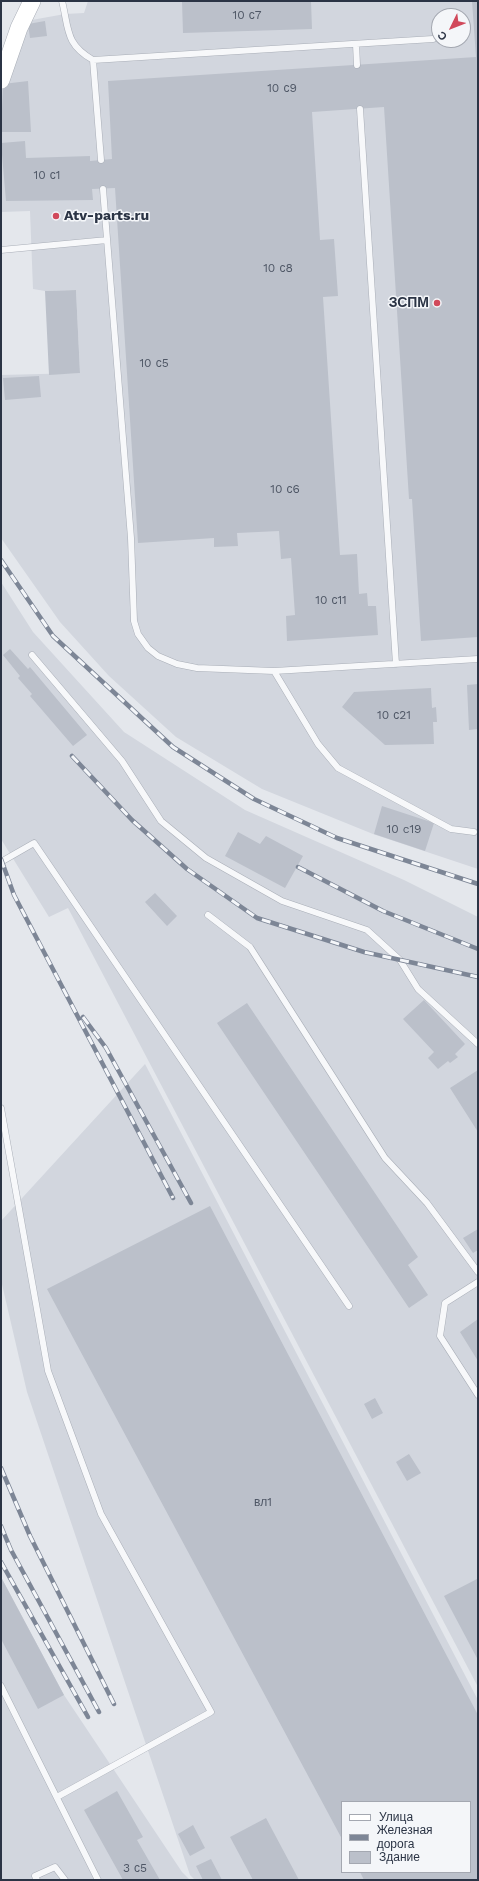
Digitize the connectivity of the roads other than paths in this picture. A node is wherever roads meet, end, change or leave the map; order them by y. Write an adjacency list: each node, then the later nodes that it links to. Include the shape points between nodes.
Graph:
1 (32, 1): 7 (street, via 19,28)
2 (62, 1): 5 (lane, via 67,31 72,42)
3 (431, 39): 4 (lane)
4 (356, 44): 5 (lane); 6 (lane)
5 (93, 60): 9 (lane)
6 (357, 65)
7 (1, 80)
8 (360, 109): 15 (lane)
9 (101, 160)
10 (103, 189): 11 (lane)
11 (108, 240): 12 (lane); 16 (lane, via 131,538 134,621 138,634 148,648 158,656 177,664 197,668)
12 (1, 250)
13 (32, 655): 20 (lane, via 122,760 161,821 206,858 282,901 367,930 400,960 418,989)
14 (478, 659): 15 (lane)
15 (396, 664): 16 (lane)
16 (274, 672): 17 (lane, via 318,744 338,768 451,829)
17 (474, 832)
18 (1, 862): 24 (lane, via 34,843)
19 (208, 915): 22 (lane, via 250,947 385,1158 427,1203)
20 (478, 1044)
21 (1, 1108): 27 (lane, via 48,1371 102,1514 211,1712)
22 (478, 1272)
23 (478, 1282): 25 (lane, via 445,1303 440,1336)
24 (349, 1306)
25 (478, 1395)
26 (1, 1686): 27 (lane)
27 (57, 1798): 30 (lane)
28 (37, 1880): 29 (lane, via 35,1876 55,1867)
29 (65, 1880)
30 (98, 1880)

